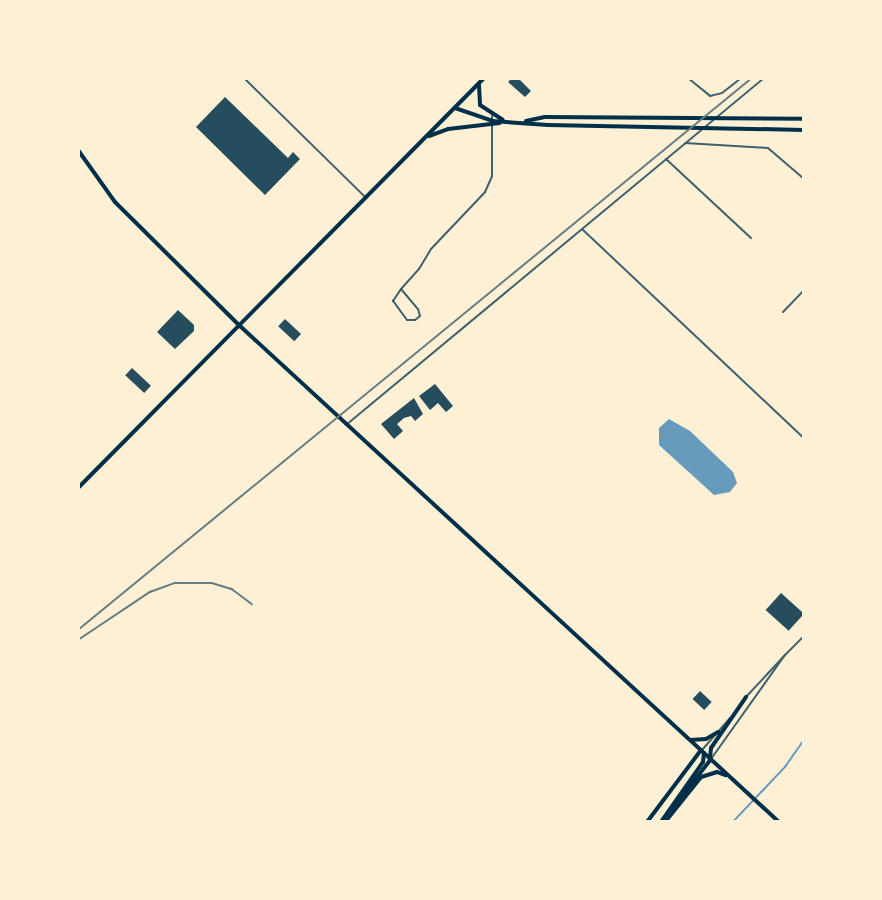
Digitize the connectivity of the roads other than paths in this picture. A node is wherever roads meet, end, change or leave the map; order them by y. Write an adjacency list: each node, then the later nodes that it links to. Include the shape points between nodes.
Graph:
1 (244, 78): 17 (street)
2 (484, 78): 6 (main road)
3 (688, 78): 4 (street, via 710,96 722,93)
4 (741, 78)
5 (764, 78): 13 (street)
6 (480, 82): 7 (main road); 9 (main road, via 478,102)
7 (455, 108): 9 (main road); 12 (main road)
8 (804, 119): 10 (main road, via 545,117)
9 (492, 121): 10 (main road); 12 (main road); 20 (street, via 492,176 485,192 431,249)
10 (522, 122): 11 (main road, via 635,129)
11 (804, 129)
12 (425, 137): 17 (main road)
13 (685, 143): 15 (street); 16 (street, via 768,148)
14 (78, 150): 23 (main road, via 115,202)
15 (666, 159): 18 (street); 19 (street)
16 (804, 179)
17 (365, 197): 23 (main road)
18 (582, 229): 24 (street); 25 (street)
19 (751, 238)
20 (402, 289): 20 (street, via 418,309 420,315 415,320 407,320 397,311 393,301)
21 (804, 290): 22 (street)
22 (783, 312)
23 (240, 326): 24 (main road); 26 (main road)
24 (345, 425): 31 (main road)
25 (804, 438)
26 (78, 488)
27 (804, 636): 28 (street)
28 (784, 655): 29 (street); 33 (street)
29 (746, 697): 30 (street); 33 (main road, via 711,748)
30 (718, 732): 31 (main road, via 706,740); 32 (street)
31 (690, 740): 32 (main road)
32 (701, 750): 33 (main road); 35 (main road); 36 (main road, via 703,762)
33 (711, 759): 34 (main road); 36 (main road)
34 (729, 776): 36 (main road, via 717,772 701,777); 37 (main road)
35 (647, 822)
36 (663, 822)
37 (779, 822)

